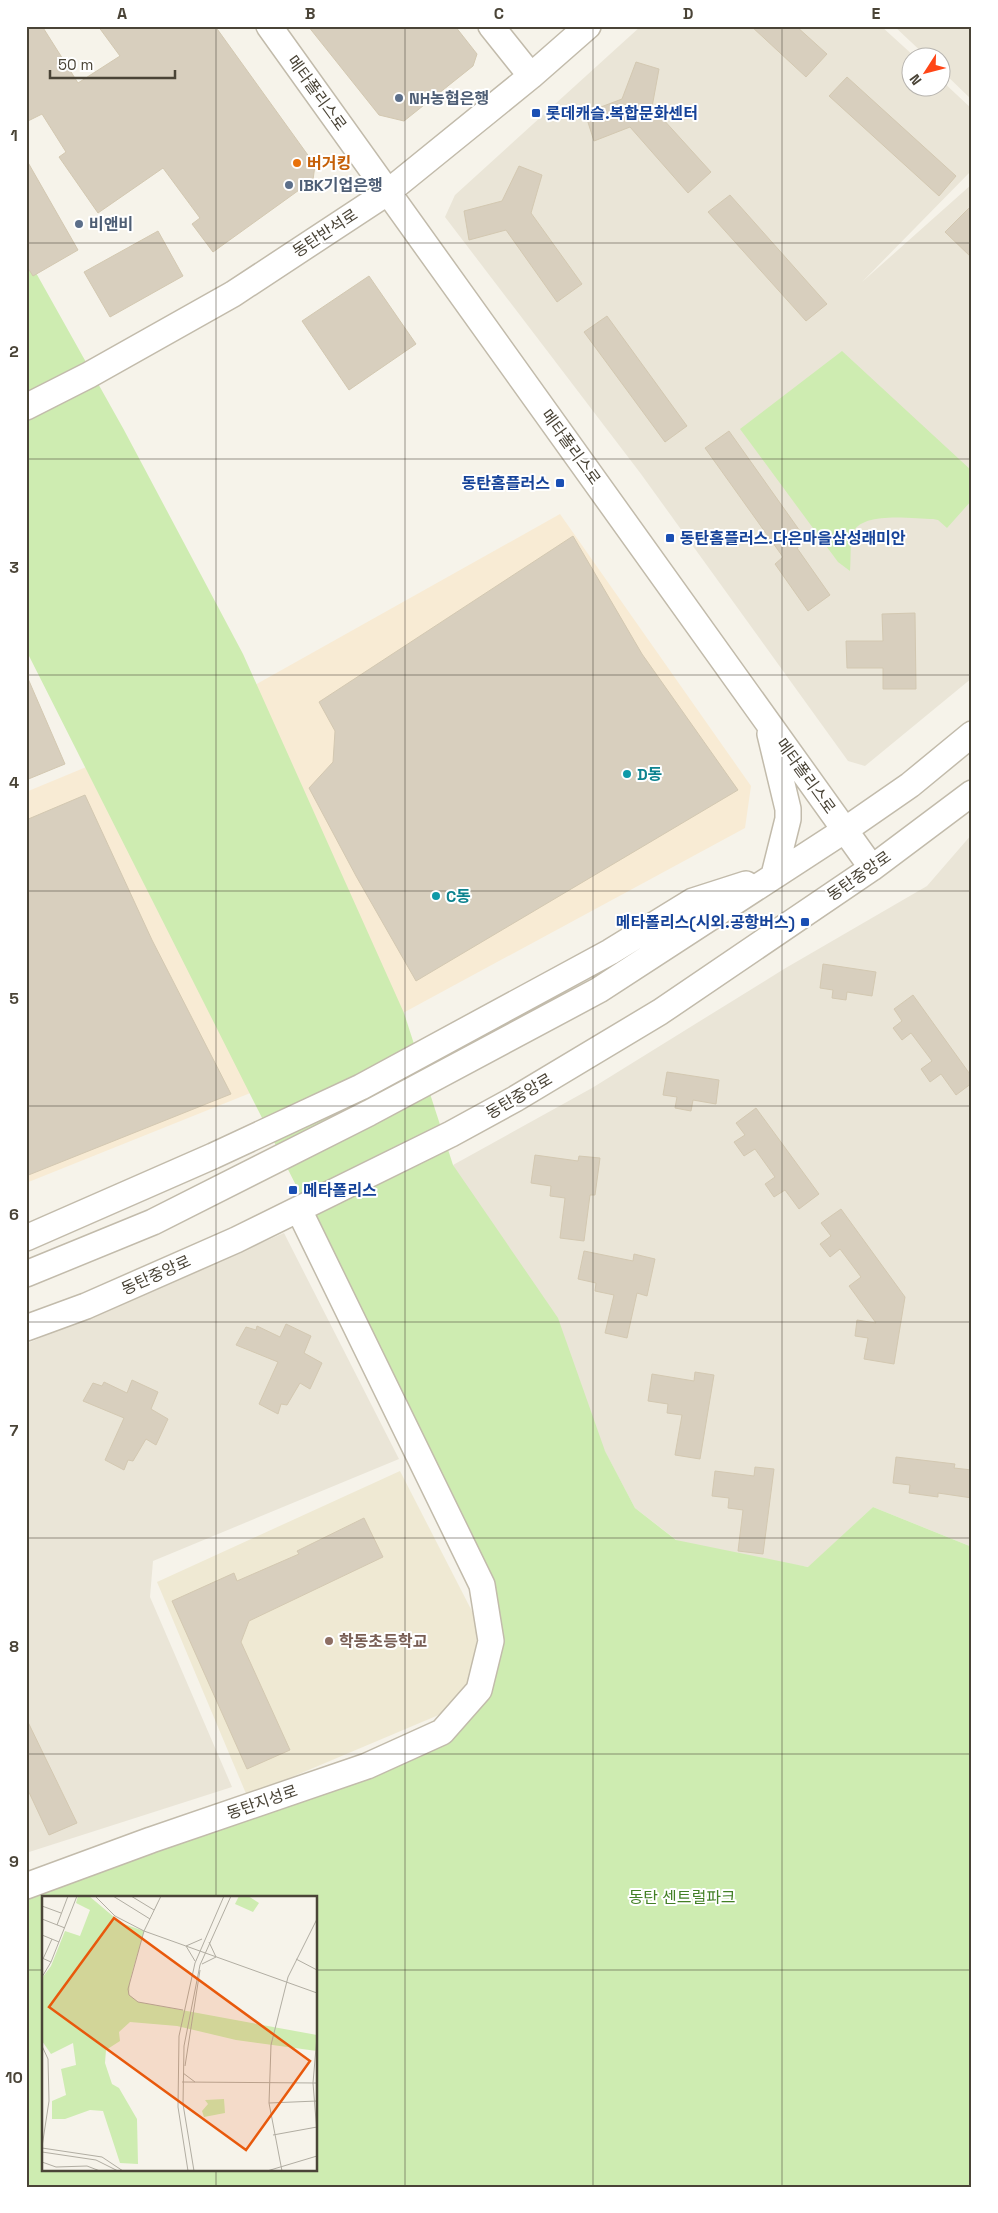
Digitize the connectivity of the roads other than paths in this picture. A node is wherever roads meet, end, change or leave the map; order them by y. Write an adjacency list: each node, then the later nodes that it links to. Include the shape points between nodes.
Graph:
1 (269, 26): 5 (street, 메타폴리스로)
2 (491, 26): 4 (street)
3 (588, 26): 4 (street, 동탄반석로)
4 (531, 76): 5 (street, 동탄반석로)
5 (388, 192): 6 (street, 동탄반석로, via 233,294); 7 (street, 메타폴리스로)
6 (26, 407)
7 (766, 720): 10 (street, 메타폴리스로); 12 (street, via 788,809)
8 (972, 734): 10 (street)
9 (972, 793): 11 (street, 동탄중앙로)
10 (845, 830): 11 (street, 메타폴리스로); 12 (street)
11 (872, 868): 13 (street, 동탄중앙로, via 660,1012 515,1099)
12 (774, 876): 14 (street, via 693,901 610,952 361,1087); 15 (street, via 599,990 433,1079 153,1222)
13 (299, 1210): 16 (street, 동탄중앙로, via 86,1306); 17 (street, 동탄지성로, via 482,1585 491,1640 479,1690 442,1732 367,1766)
14 (26, 1238)
15 (26, 1274)
16 (26, 1328)
17 (26, 1886)

